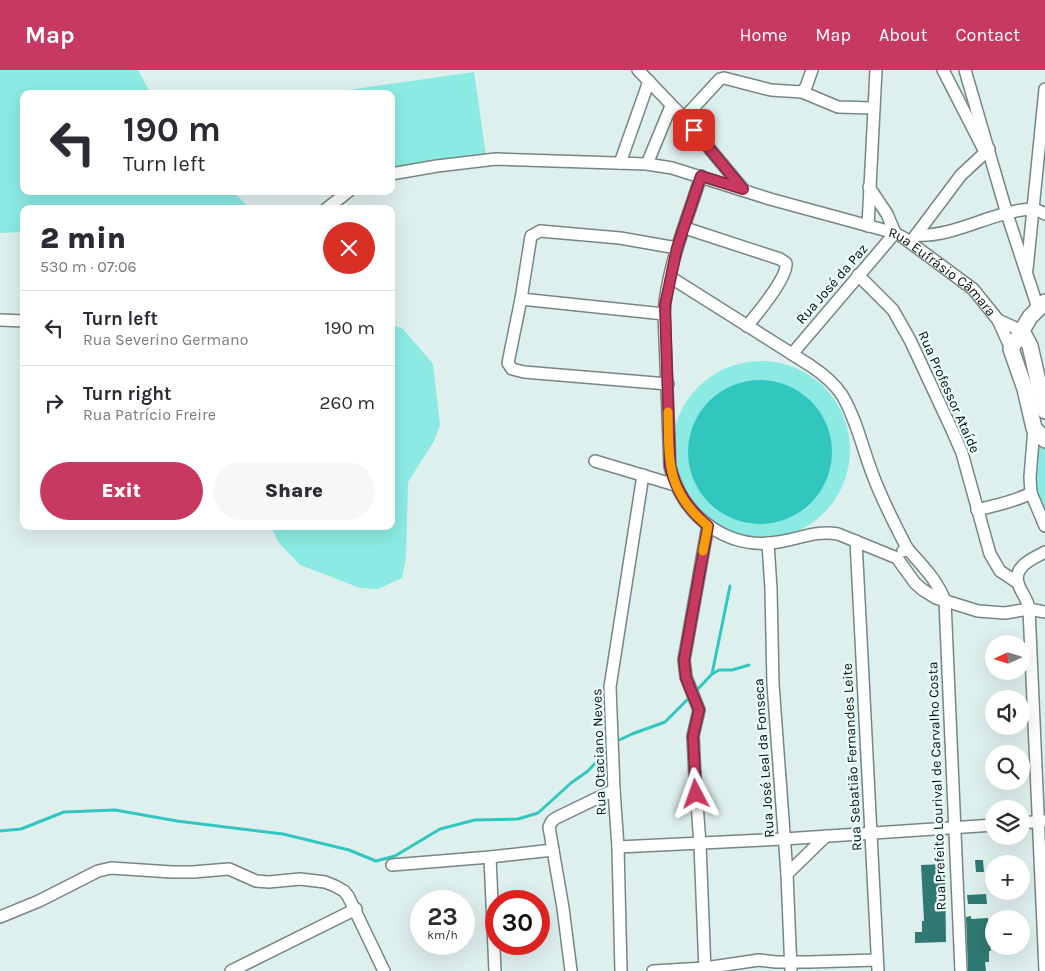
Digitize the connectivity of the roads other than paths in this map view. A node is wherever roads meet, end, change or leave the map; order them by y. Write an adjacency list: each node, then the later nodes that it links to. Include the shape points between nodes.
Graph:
1 (638, 70): 6 (street)
2 (812, 70): 8 (street)
3 (876, 70): 10 (street)
4 (943, 70): 12 (street)
5 (966, 70): 12 (street)
6 (649, 81): 9 (street); 13 (street)
7 (1045, 89): 21 (street)
8 (802, 92): 10 (street, via 838,107); 11 (street, via 771,90 721,78)
9 (671, 106): 11 (street); 14 (street)
10 (874, 108): 17 (street)
11 (684, 118): 18 (street)
12 (987, 150): 22 (street); 27 (street, via 960,175)
13 (620, 163): 14 (street, Rua Eufrásio Câmara); 15 (street, Rua Eufrásio Câmara, via 496,159)
14 (647, 164): 16 (street, Rua Eufrásio Câmara)
15 (395, 173)
16 (701, 176): 18 (street, Rua Eufrásio Câmara); 25 (street)
17 (869, 187): 24 (street); 26 (street)
18 (743, 189): 24 (street, Rua Eufrásio Câmara)
19 (344, 195): 20 (street)
20 (331, 205)
21 (1033, 208): 22 (street); 23 (street); 30 (street)
22 (1007, 214): 27 (street); 30 (street)
23 (1045, 214)
24 (868, 226): 26 (street, Rua Eufrásio Câmara)
25 (684, 228): 28 (street); 38 (street, via 786,263 780,280)
26 (895, 233): 27 (street, Rua Eufrásio Câmara); 29 (street, Rua José da Paz)
27 (914, 239): 36 (street, Rua Eufrásio Câmara, via 973,288)
28 (677, 248): 31 (street); 32 (street, via 620,238 537,232 531,236)
29 (858, 275): 41 (street, Rua José da Paz); 50 (street, Rua Professor Ataíde, via 890,306 910,340 958,442)
30 (1026, 275): 33 (street)
31 (670, 277): 34 (street); 38 (street)
32 (521, 299): 34 (street); 42 (street, via 508,363 512,369)
33 (1041, 305): 39 (main road)
34 (664, 314): 42 (street)
35 (0, 320): 37 (street)
36 (998, 320): 39 (street); 40 (street, Rua Eufrásio Câmara)
37 (20, 321)
38 (747, 326): 41 (street)
39 (1022, 331): 40 (main road); 43 (main road, via 1030,346)
40 (1011, 348): 44 (main road, Rua Eufrásio Câmara)
41 (792, 354): 55 (street, via 825,376 842,395 874,480)
42 (668, 384): 48 (street, via 669,453)
43 (1045, 411)
44 (1034, 428): 45 (main road); 49 (street, Rua Eufrásio Câmara)
45 (1045, 440)
46 (595, 461): 47 (street)
47 (643, 475): 48 (street); 62 (street, Rua Otaciano Neves, via 611,675)
48 (675, 485): 51 (street, via 692,512)
49 (1031, 493): 50 (street, via 1012,502); 52 (street)
50 (978, 510): 58 (street, Rua Professor Ataíde, via 994,561 1003,574)
51 (708, 526): 54 (street, via 733,538); 69 (street, via 684,652 686,678 699,710 693,736)
52 (1045, 526)
53 (856, 542): 54 (street, via 828,532); 57 (street); 66 (street, Rua Sebatião Fernandes Leite)
54 (768, 543): 68 (street, Rua José Leal da Fonseca, via 773,684)
55 (907, 548): 57 (street); 59 (street, via 934,577)
56 (1045, 552): 58 (street, via 1024,564)
57 (896, 558): 59 (street, via 923,590)
58 (1018, 583): 60 (street)
59 (945, 601): 60 (street, via 985,612); 65 (street, Rua Prefeito Lourival de Carvalho Costa)
60 (1029, 609): 61 (street); 63 (street)
61 (1045, 612)
62 (614, 790): 70 (street, Rua Otaciano Neves); 72 (street, via 552,821 549,827)
63 (1042, 821): 71 (street)
64 (985, 826): 65 (street)
65 (953, 828): 66 (street); 87 (street, Rua Prefeito Lourival de Carvalho Costa)
66 (872, 833): 67 (street); 78 (street, Rua Sebatião Fernandes Leite)
67 (826, 836): 68 (street); 75 (street)
68 (784, 839): 69 (street); 75 (street, Rua José Leal da Fonseca)
69 (700, 844): 70 (street); 81 (street)
70 (618, 847): 85 (street, Rua Otaciano Neves)
71 (1042, 848): 88 (street)
72 (554, 850): 73 (street); 84 (street)
73 (490, 857): 74 (street); 83 (street)
74 (392, 864)
75 (786, 874): 79 (street, Rua José Leal da Fonseca)
76 (356, 909): 77 (street, via 344,891 325,882 300,879 256,881 229,869 172,872 111,868 98,871); 80 (street); 82 (street)
77 (0, 917)
78 (878, 965): 79 (street, via 809,962)
79 (791, 966): 81 (street, via 759,960)
80 (379, 969)
81 (705, 969): 86 (street)
82 (231, 971)
83 (495, 971)
84 (571, 971)
85 (621, 971)
86 (653, 971)
87 (961, 971)
88 (1045, 971)

